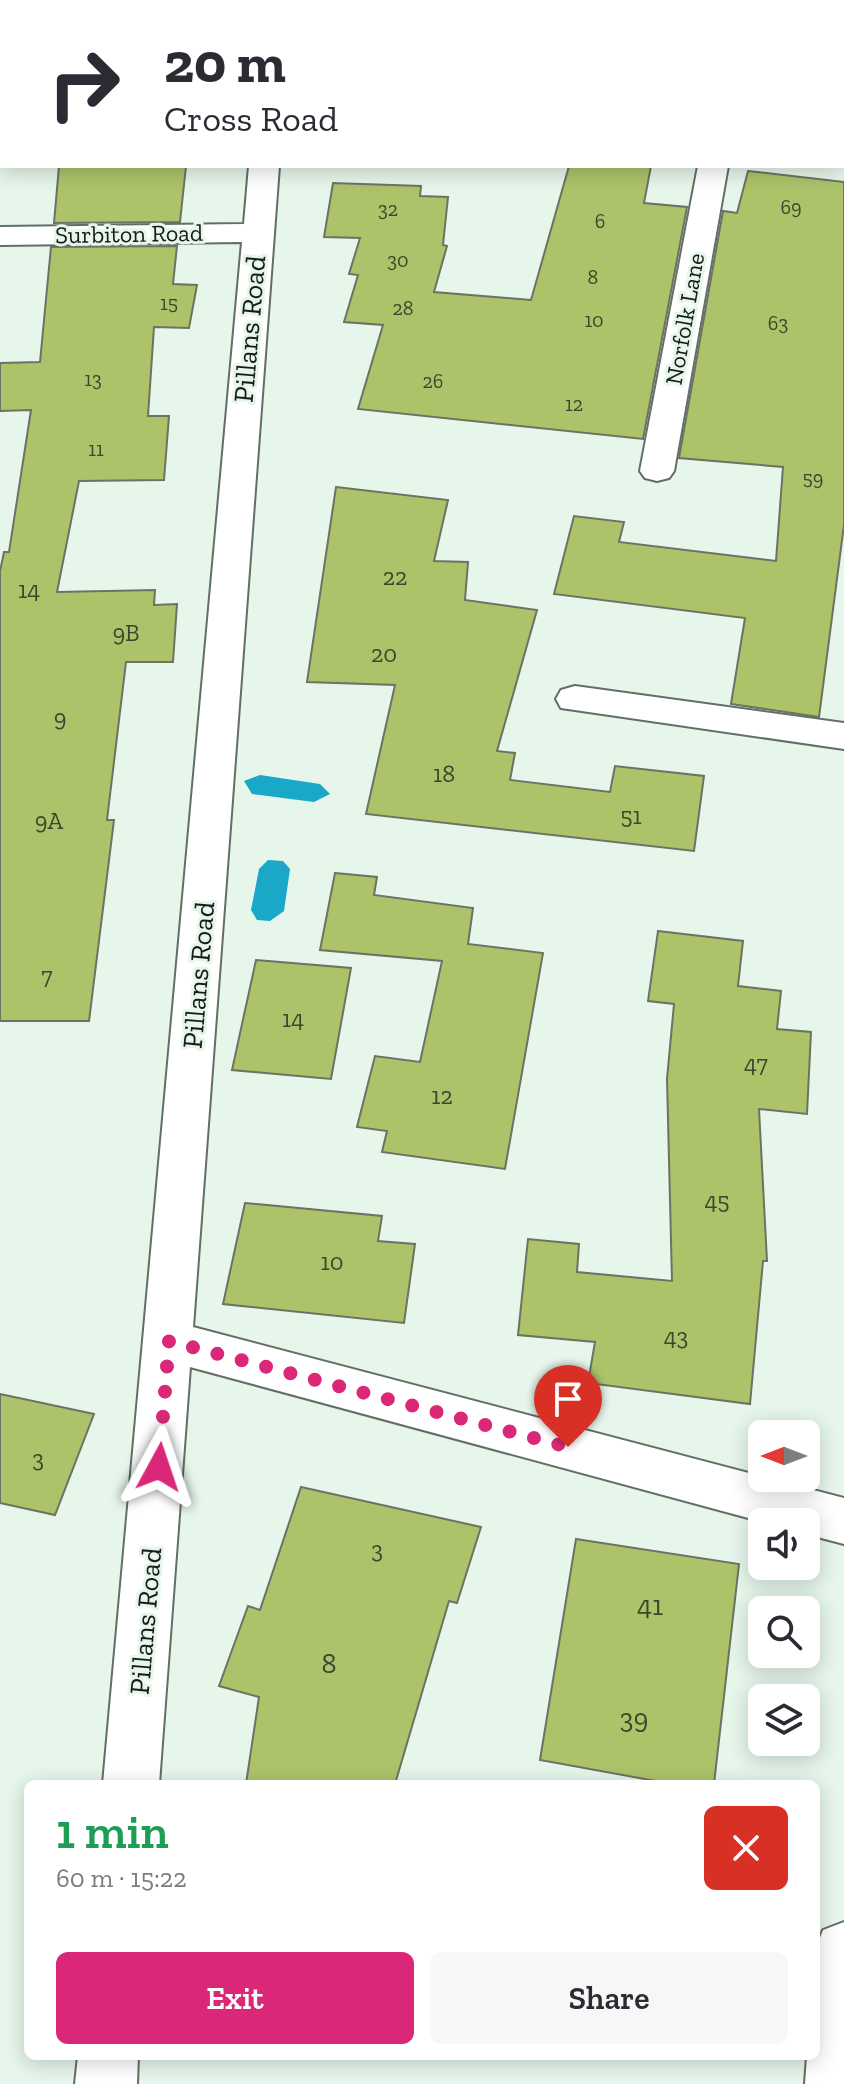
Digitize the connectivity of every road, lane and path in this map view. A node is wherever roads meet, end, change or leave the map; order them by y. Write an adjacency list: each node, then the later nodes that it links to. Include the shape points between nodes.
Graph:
1 (264, 168): 3 (street, Pillans Road)
2 (713, 168): 5 (street, Norfolk Lane)
3 (257, 233): 4 (street, Surbiton Road); 8 (street, Pillans Road)
4 (0, 236)
5 (657, 471)
6 (575, 699): 7 (street)
7 (844, 736)
8 (169, 1341): 9 (street); 10 (street, Pillans Road)
9 (844, 1521)
10 (131, 1780)
11 (844, 1951): 14 (street)
12 (108, 2060): 13 (street)
13 (106, 2084)
14 (836, 2084)

